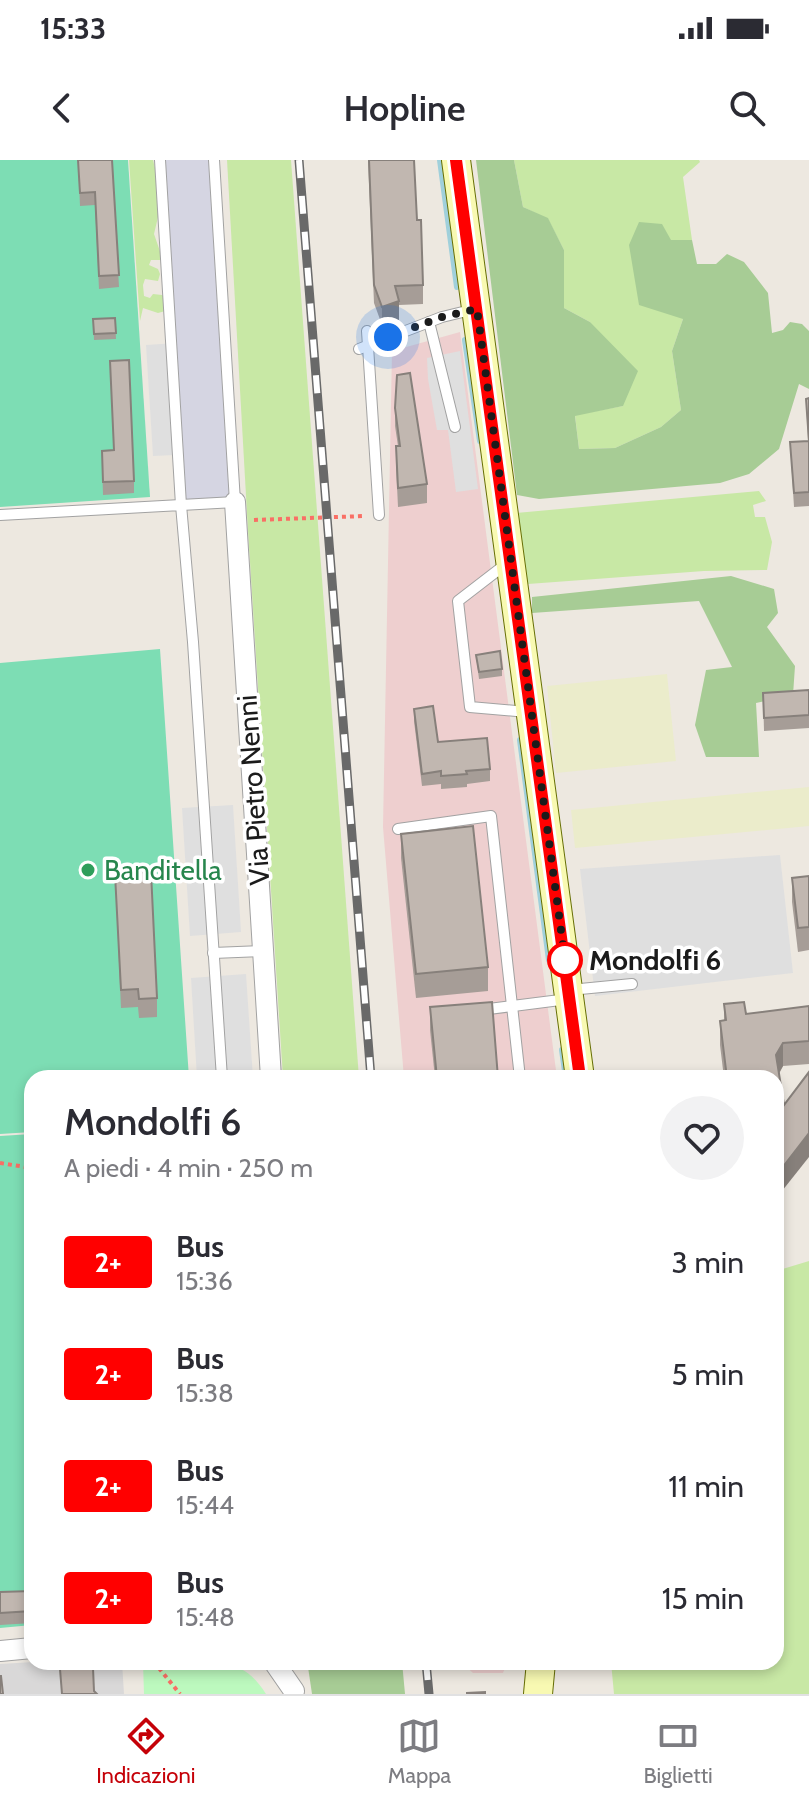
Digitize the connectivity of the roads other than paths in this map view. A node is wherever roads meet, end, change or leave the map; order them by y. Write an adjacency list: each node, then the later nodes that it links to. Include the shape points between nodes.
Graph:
1 (160, 160): 11 (lane)
2 (214, 160): 12 (lane)
3 (456, 160): 5 (main road)
4 (440, 304): 6 (lane)
5 (477, 309): 6 (lane); 15 (main road)
6 (442, 317): 7 (lane)
7 (429, 322): 9 (lane); 10 (lane)
8 (367, 331): 9 (lane)
9 (363, 347): 14 (lane)
10 (455, 427)
11 (181, 505): 12 (lane); 13 (lane); 19 (lane)
12 (235, 512): 18 (street, Via Pietro Nenni)
13 (0, 515)
14 (379, 515)
15 (511, 560): 16 (main road); 16 (lane, via 458,601 470,707)
16 (531, 713): 21 (main road)
17 (398, 829): 22 (lane, via 491,816)
18 (263, 951): 19 (lane); 25 (street, Via Pietro Nenni)
19 (213, 953): 24 (lane)
20 (632, 984): 21 (lane)
21 (570, 994): 22 (lane); 27 (main road)
22 (512, 1006): 23 (lane); 26 (lane)
23 (466, 1012)
24 (221, 1070)
25 (270, 1070)
26 (519, 1070)
27 (579, 1070)
28 (24, 1649): 29 (street)
29 (0, 1651)
30 (279, 1670): 33 (street)
31 (294, 1670): 33 (street)
32 (540, 1670): 34 (main road)
33 (294, 1692)
34 (538, 1694)

